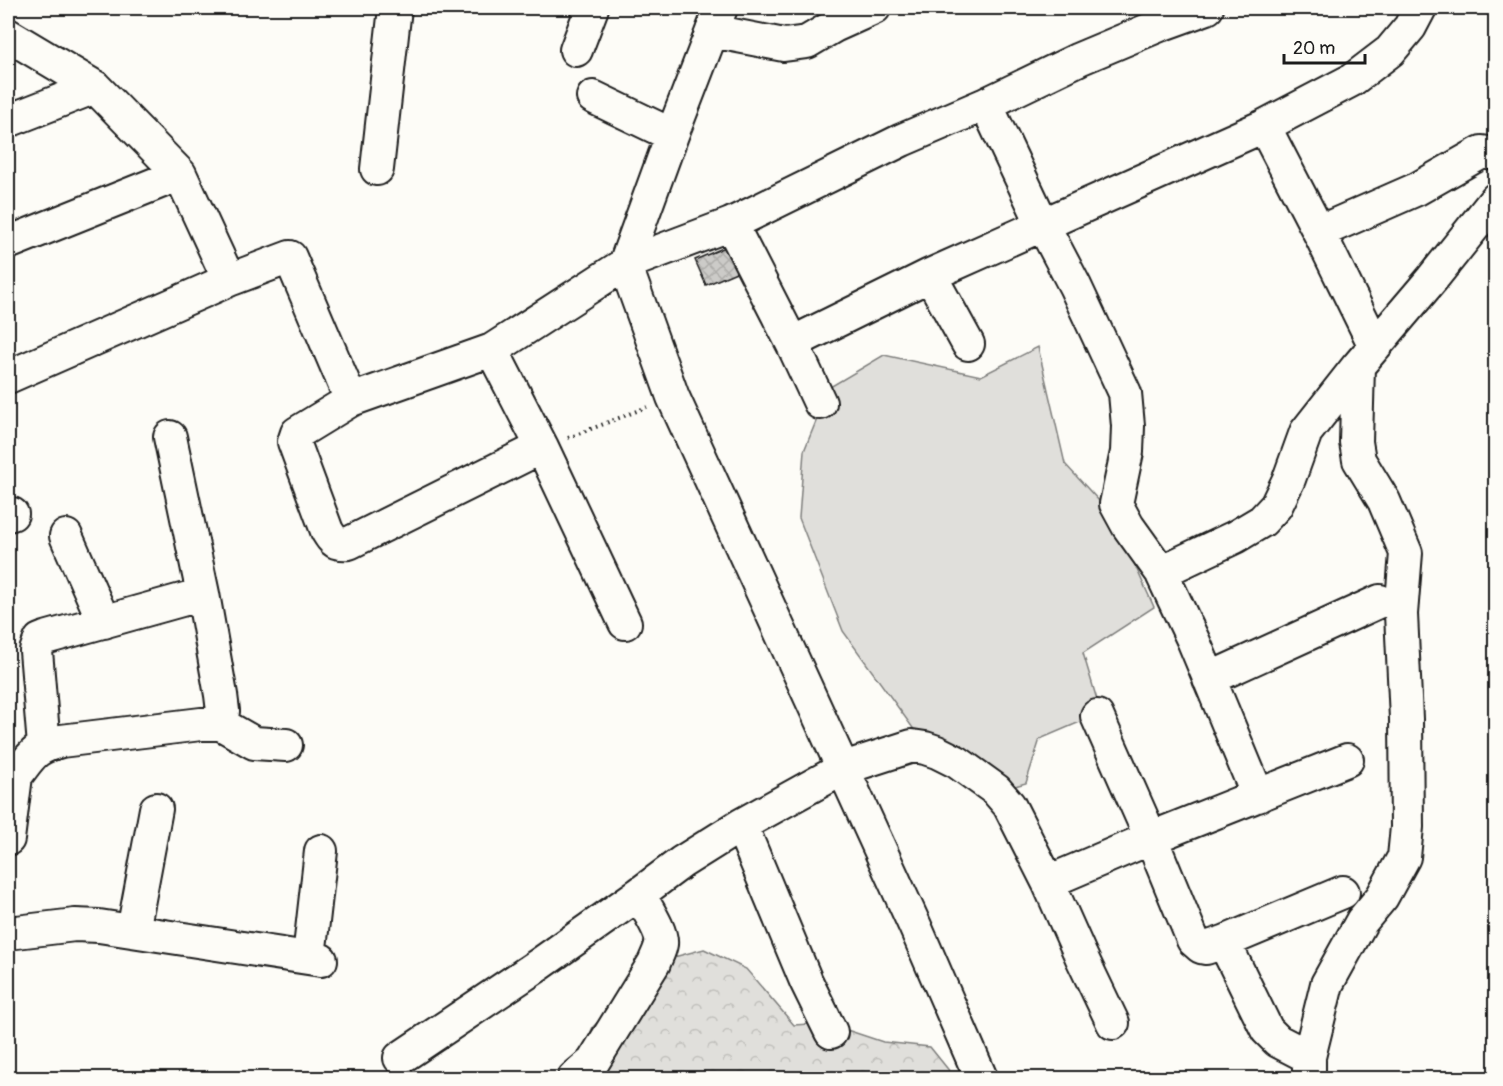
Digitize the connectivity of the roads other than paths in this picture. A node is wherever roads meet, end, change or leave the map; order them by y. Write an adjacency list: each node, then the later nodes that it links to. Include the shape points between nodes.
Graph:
1 (395, 8): 16 (street)
2 (592, 8): 8 (street)
3 (872, 8): 6 (street, via 807,42 784,45)
4 (1207, 8): 11 (street, via 1079,59)
5 (1420, 8): 13 (street, via 1390,51 1352,80)
6 (717, 19): 14 (street)
7 (8, 35): 9 (street)
8 (576, 50)
9 (95, 87): 12 (street); 17 (street)
10 (592, 98): 14 (street)
11 (986, 104): 19 (street, via 902,140); 20 (street)
12 (8, 121)
13 (1264, 126): 20 (street); 21 (street)
14 (672, 135): 23 (street)
15 (1496, 154): 21 (street, via 1482,152 1417,189)
16 (377, 169)
17 (180, 174): 22 (street); 25 (street)
18 (1496, 199): 29 (street)
19 (731, 224): 23 (street); 26 (street)
20 (1043, 225): 24 (street); 36 (street, via 1125,393 1127,452 1116,504)
21 (1319, 232): 29 (street)
22 (8, 243)
23 (625, 264): 28 (street); 47 (street, via 673,397)
24 (930, 274): 26 (street); 27 (street)
25 (229, 280): 30 (street); 31 (street, via 290,257)
26 (792, 343): 32 (street)
27 (968, 344)
28 (492, 350): 31 (street); 34 (street)
29 (1367, 356): 36 (street, via 1306,432 1276,506 1262,521); 64 (street, via 1356,442 1359,460 1384,501 1406,553 1401,614 1407,827 1404,857 1327,984)
30 (8, 377)
31 (351, 400): 34 (street, via 297,432 294,442 327,531 339,544 349,543)
32 (820, 403)
33 (171, 436): 37 (street)
34 (542, 447): 40 (street)
35 (66, 536): 39 (street)
36 (1161, 572): 41 (street)
37 (203, 594): 39 (street); 43 (street, via 221,695)
38 (1380, 601): 41 (street)
39 (104, 622): 45 (street, via 40,640 36,651)
40 (625, 623)
41 (1209, 679): 49 (street)
42 (1097, 716): 52 (street)
43 (221, 724): 44 (street, via 254,743); 45 (street, via 201,723)
44 (286, 745)
45 (44, 746): 48 (street)
46 (1347, 760): 49 (street)
47 (844, 768): 51 (street); 55 (street, via 912,746 957,762 996,790 1009,805); 66 (street)
48 (12, 776): 53 (street)
49 (1258, 796): 52 (street)
50 (156, 808): 58 (street)
51 (741, 825): 57 (street); 62 (street)
52 (1150, 838): 55 (street); 60 (street, via 1192,940 1206,948)
53 (8, 839)
54 (321, 851): 58 (street, via 315,958)
55 (1048, 882): 61 (street)
56 (1343, 892): 60 (street)
57 (639, 894): 63 (street); 65 (street, via 662,942 654,963 593,1062)
58 (133, 931): 59 (street, via 75,925)
59 (8, 933)
60 (1224, 942): 64 (street, via 1267,1030)
61 (1113, 1023)
62 (831, 1032)
63 (400, 1058)
64 (1309, 1068)
65 (574, 1078)
66 (981, 1078)

